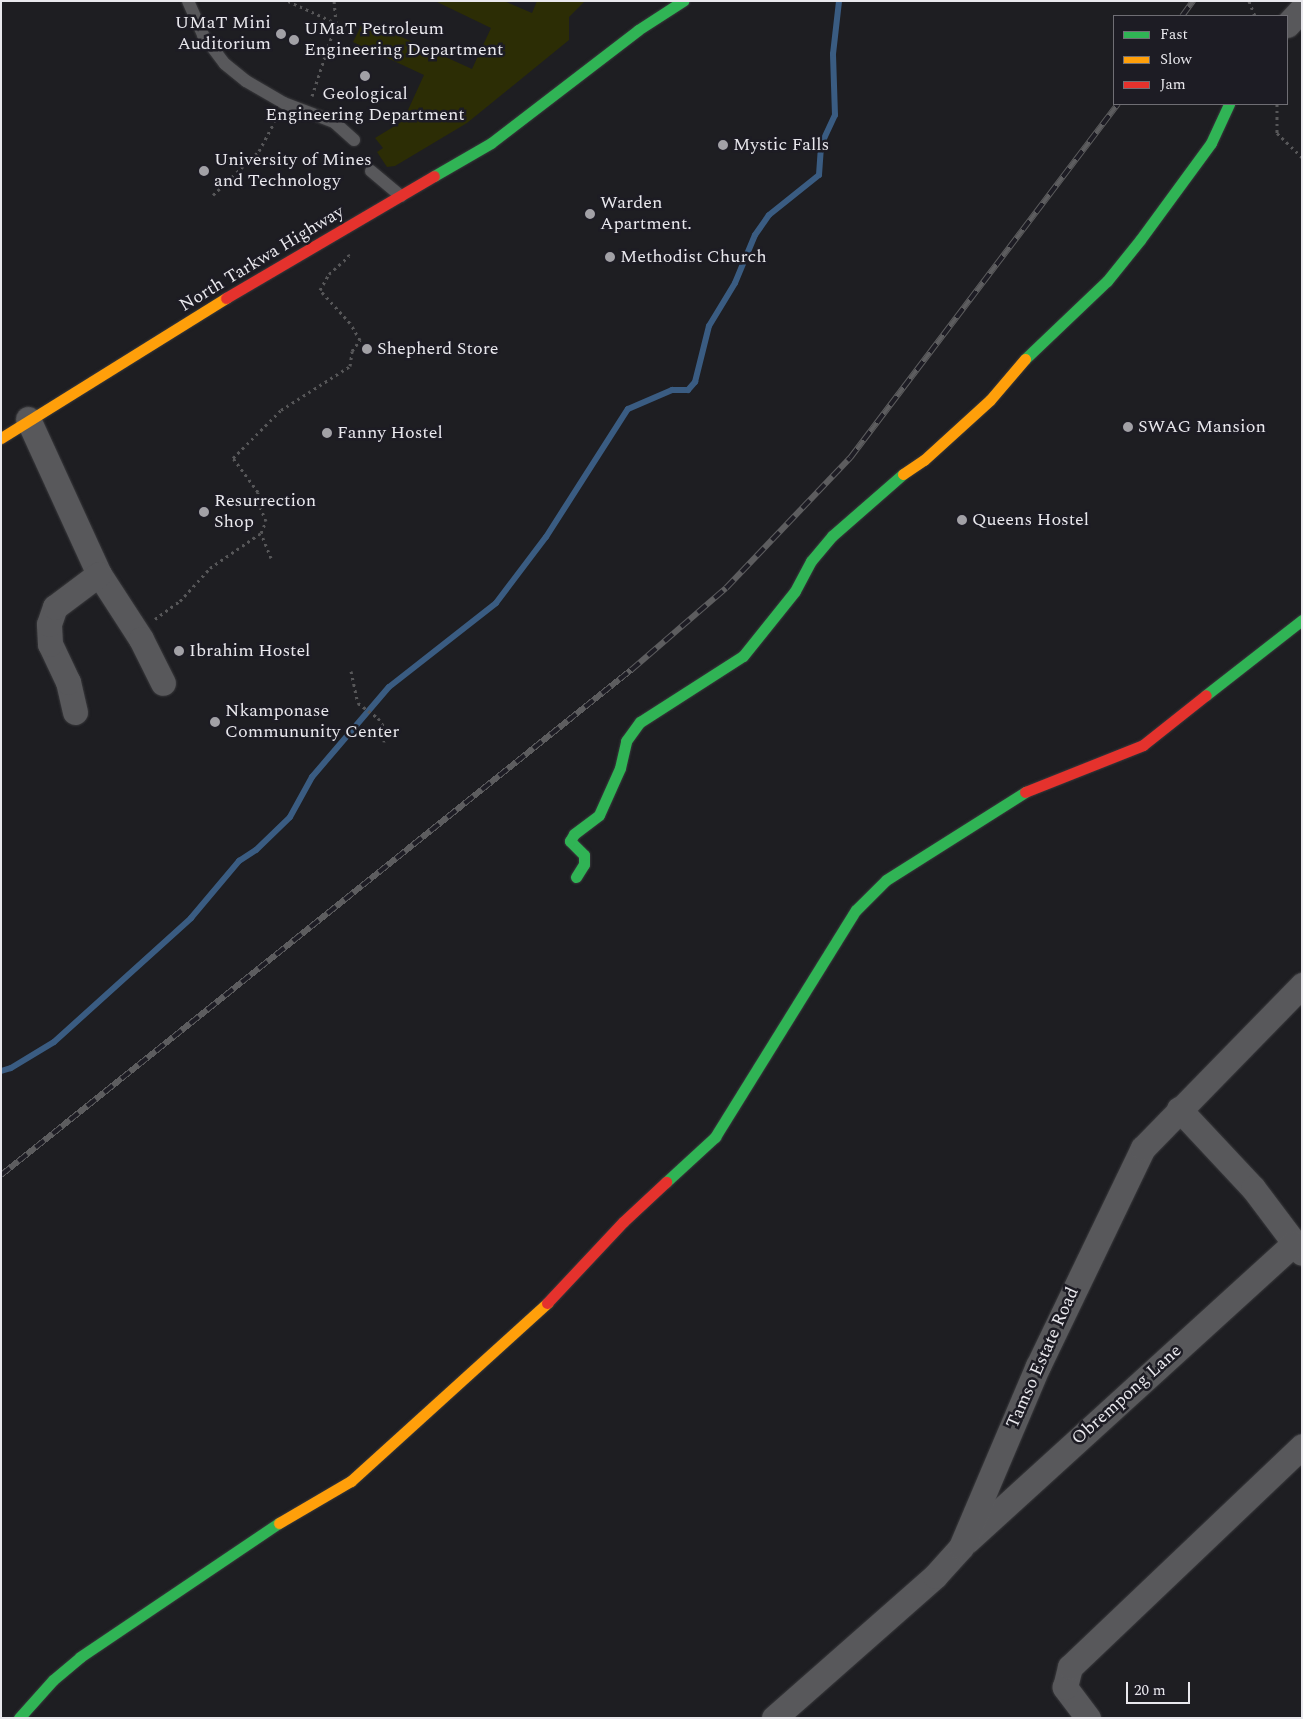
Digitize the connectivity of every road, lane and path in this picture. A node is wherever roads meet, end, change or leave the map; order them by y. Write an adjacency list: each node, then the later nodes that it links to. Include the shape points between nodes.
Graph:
1 (188, 1): 12 (lane, via 203,35 225,64 251,85)
2 (288, 1): 9 (path)
3 (657, 1): 11 (street)
4 (683, 1): 11 (street, North Tarkwa Highway)
5 (1249, 1): 8 (path)
6 (336, 2): 9 (path)
7 (1302, 9): 10 (street)
8 (1255, 15)
9 (336, 23): 15 (path)
10 (1288, 24)
11 (638, 30): 20 (street, North Tarkwa Highway, via 491,143)
12 (284, 103): 15 (lane); 19 (path, via 259,151)
13 (1229, 105): 33 (street, via 1211,143 1107,281 1012,372 990,400 832,536 811,561 795,591 743,656 640,722 626,741 620,768 599,815 574,834 570,841 584,855 584,864)
14 (1277, 105): 17 (path, via 1277,133)
15 (307, 110): 16 (lane, via 334,122)
16 (354, 140)
17 (1302, 157)
18 (371, 171): 20 (lane)
19 (213, 196)
20 (401, 196): 22 (street, North Tarkwa Highway, via 262,276)
21 (350, 256): 24 (path, via 329,274 320,290 350,323 360,340 352,351 350,366 281,410 233,458 258,492 257,500 266,521)
22 (28, 420): 23 (street, North Tarkwa Highway); 26 (street)
23 (1, 438)
24 (261, 533): 25 (path); 28 (path, via 210,568 180,601)
25 (270, 558)
26 (99, 574): 28 (street); 31 (street, via 55,607 49,624 50,644 68,682)
27 (1302, 620): 40 (street, via 1143,745 1027,791 874,889 856,910 715,1137 623,1222 566,1286 429,1407 351,1482 249,1541 80,1658 53,1680)
28 (136, 632): 30 (street)
29 (352, 671): 32 (path, via 358,702 385,728)
30 (163, 682)
31 (74, 712)
32 (384, 742)
33 (576, 877)
34 (1302, 986): 35 (street, Tamso Estate Road)
35 (1179, 1109): 36 (street, via 1253,1188); 38 (street, Tamso Estate Road, via 1143,1148 1121,1190 1038,1366)
36 (1298, 1248): 38 (street, Obrempong Lane)
37 (1302, 1446): 41 (street, via 1070,1667 1065,1687)
38 (961, 1548): 39 (street, Tamso Estate Road)
39 (790, 1712)
40 (19, 1718)
41 (1088, 1718)

